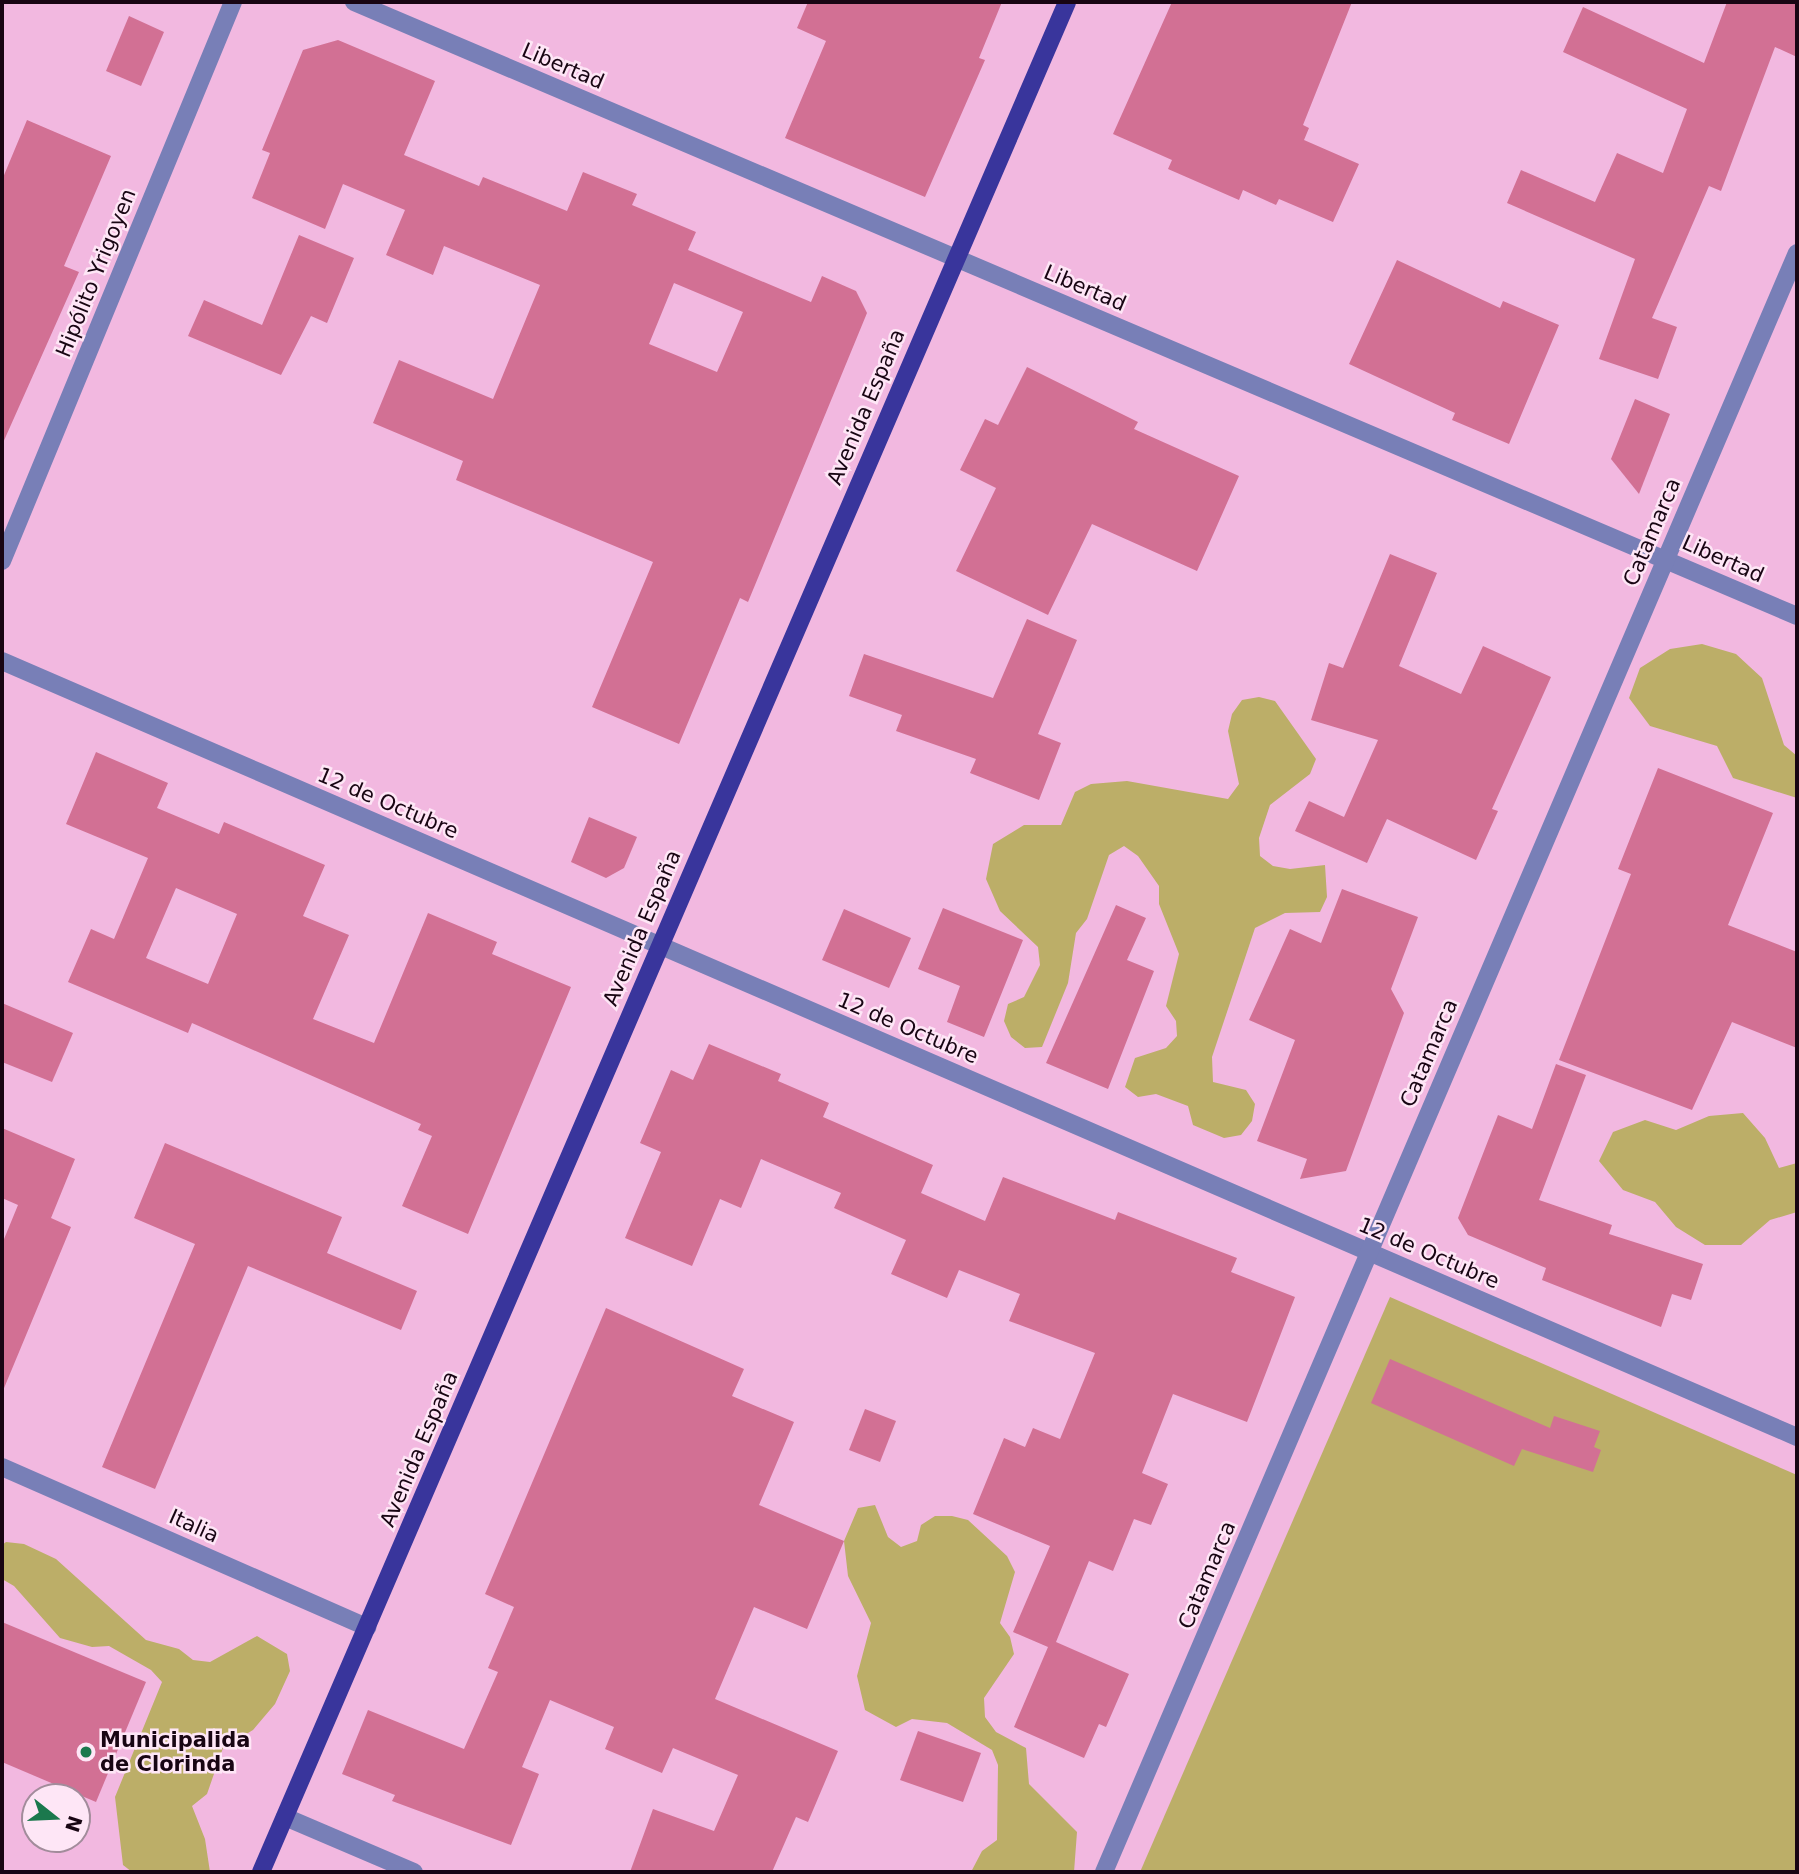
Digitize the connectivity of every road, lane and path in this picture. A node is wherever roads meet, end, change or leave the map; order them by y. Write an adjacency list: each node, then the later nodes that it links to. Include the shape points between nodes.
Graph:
1 (233, 2): 7 (street, Hipólito Yrigoyen)
2 (355, 2): 5 (street, Libertad)
3 (1067, 2): 5 (main road, Avenida España)
4 (1797, 253): 6 (street, Catamarca)
5 (955, 258): 6 (street, Libertad); 10 (main road, Avenida España)
6 (1666, 558): 8 (street, Libertad); 11 (street, Catamarca)
7 (2, 561)
8 (1797, 616)
9 (2, 661): 10 (street, 12 de Octubre)
10 (659, 946): 11 (street, 12 de Octubre); 14 (main road, Avenida España)
11 (1369, 1252): 12 (street, 12 de Octubre); 18 (street, Catamarca)
12 (1797, 1437)
13 (2, 1467): 14 (street, Italia)
14 (367, 1627): 15 (main road, Avenida España)
15 (285, 1817): 16 (main road, Avenida España); 17 (street)
16 (261, 1872)
17 (414, 1872)
18 (1104, 1872)

